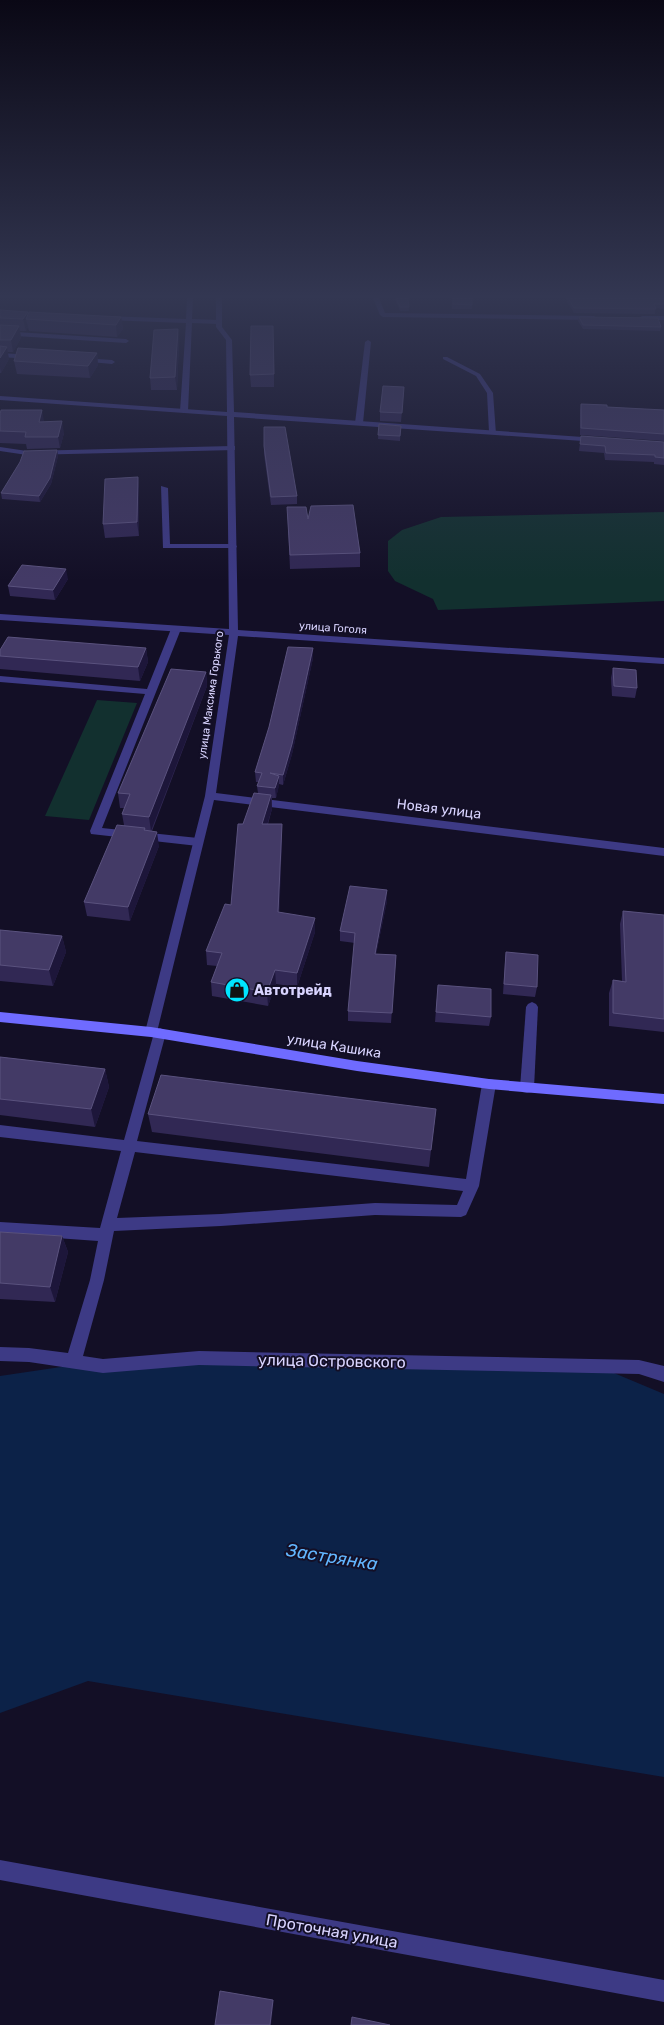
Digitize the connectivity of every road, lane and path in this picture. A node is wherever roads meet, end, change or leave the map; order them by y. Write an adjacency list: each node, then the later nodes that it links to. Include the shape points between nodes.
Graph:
1 (185, 392): 6 (street)
2 (231, 392): 7 (street, улица Максима Горького)
3 (362, 392): 8 (street)
4 (490, 392): 9 (street)
5 (0, 398): 6 (street)
6 (184, 411): 7 (street)
7 (232, 414): 8 (street); 11 (street, улица Максима Горького)
8 (358, 423): 9 (street)
9 (493, 432): 10 (street)
10 (602, 440)
11 (232, 448): 12 (street, via 27,453); 14 (street, улица Максима Горького)
12 (0, 449)
13 (164, 488): 14 (street, via 166,546)
14 (233, 546): 17 (street, улица Максима Горького)
15 (0, 617): 16 (street, улица Гоголя)
16 (176, 629): 17 (street, улица Гоголя); 20 (street)
17 (234, 633): 18 (street, улица Гоголя); 21 (street, улица Максима Горького)
18 (664, 661)
19 (0, 679): 20 (street)
20 (150, 692): 22 (street, via 95,831)
21 (210, 796): 22 (street, улица Максима Горького); 23 (street, Новая улица)
22 (198, 842): 26 (street, улица Максима Горького)
23 (664, 852)
24 (532, 1007): 28 (street)
25 (0, 1016): 26 (street, улица Кашика)
26 (156, 1033): 27 (street, улица Кашика); 31 (street, улица Максима Горького)
27 (490, 1084): 28 (street, улица Кашика); 32 (street)
28 (528, 1088): 29 (street, улица Кашика)
29 (664, 1099)
30 (0, 1131): 31 (street)
31 (130, 1145): 32 (street); 34 (street, улица Максима Горького)
32 (472, 1186): 34 (street, via 461,1211 375,1209)
33 (0, 1228): 34 (street)
34 (107, 1230): 36 (street, улица Максима Горького, via 97,1280)
35 (0, 1354): 36 (street, улица Островского)
36 (74, 1361): 37 (street, улица Островского, via 102,1366 199,1358 639,1367)
37 (664, 1374)
38 (0, 1870): 39 (street, Проточная улица)
39 (664, 1991)

